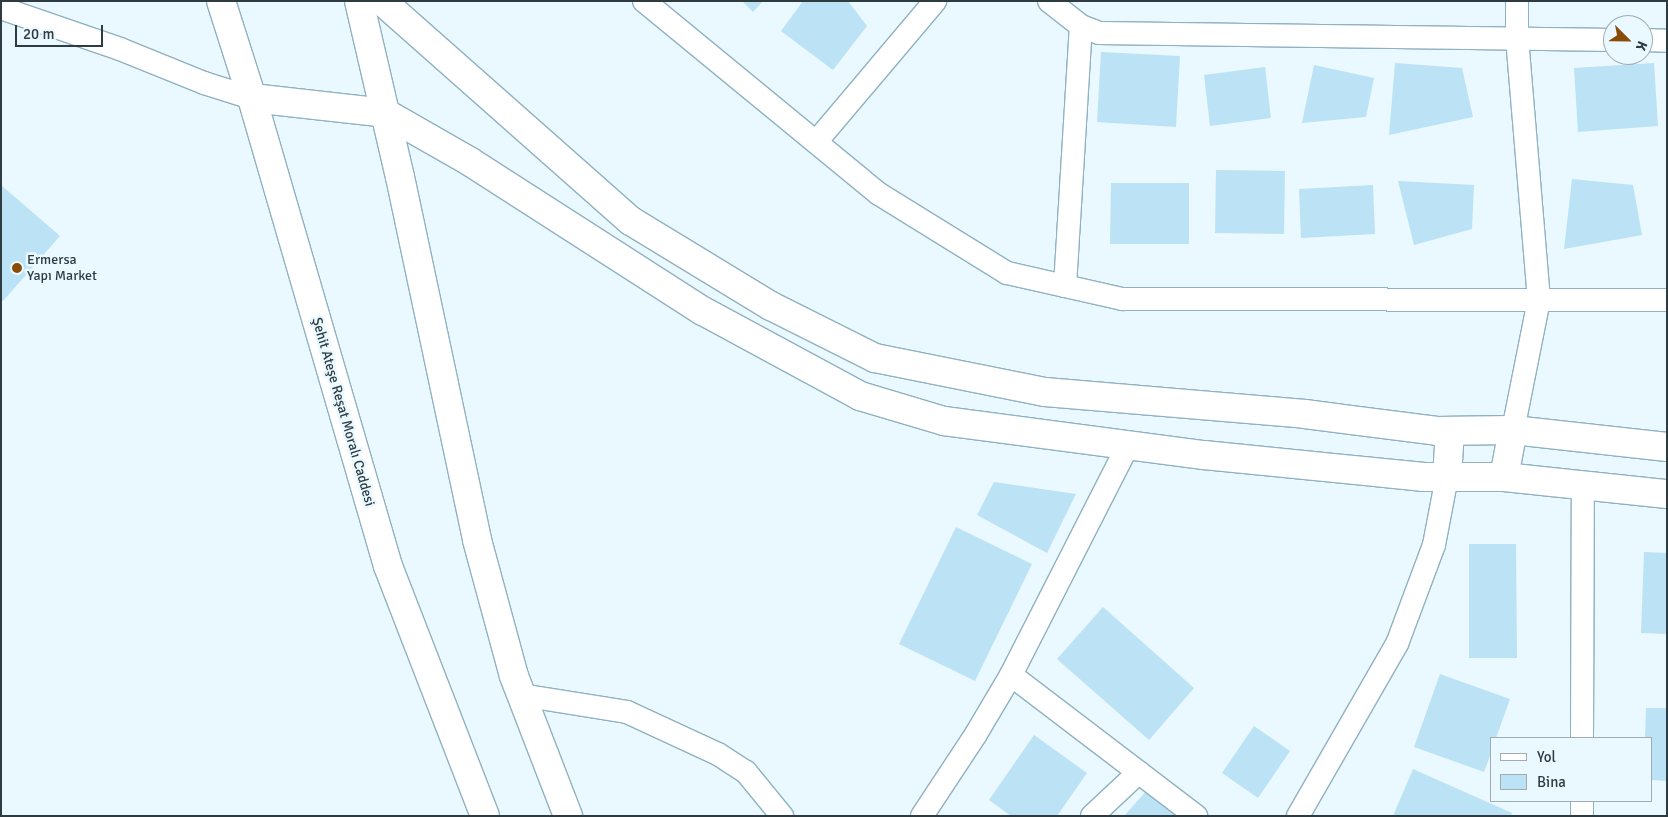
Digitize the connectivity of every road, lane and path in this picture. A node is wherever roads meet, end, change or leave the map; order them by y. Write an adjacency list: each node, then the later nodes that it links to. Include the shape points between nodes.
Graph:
1 (16, 1): 9 (street)
2 (221, 1): 16 (street, Şehit Ateşe Reşat Moralı Caddesi)
3 (359, 1): 17 (street)
4 (382, 1): 23 (street, via 631,221 771,306 875,358 1045,392 1304,414)
5 (644, 1): 18 (street)
6 (934, 1): 18 (street)
7 (1049, 1): 11 (street)
8 (1517, 1): 12 (street)
9 (1, 4)
10 (1, 8): 16 (street, via 120,49 204,84)
11 (1081, 26): 12 (street, via 1099,33); 19 (street)
12 (1517, 39): 13 (street); 20 (street)
13 (1603, 40)
14 (1653, 40): 15 (street)
15 (1667, 41)
16 (252, 98): 17 (street); 35 (street, Şehit Ateşe Reşat Moralı Caddesi, via 388,566)
17 (385, 112): 24 (street, via 469,161 703,311 860,396 944,420); 31 (street, via 477,540)
18 (816, 142): 19 (street, via 879,194 1007,273)
19 (1065, 286): 20 (street, via 1122,299)
20 (1538, 300): 21 (street); 22 (street)
21 (1667, 300)
22 (1513, 430): 23 (street); 25 (street); 27 (street)
23 (1450, 431): 26 (street)
24 (1128, 445): 26 (street); 30 (street)
25 (1667, 447)
26 (1447, 477): 27 (street); 41 (street, via 1434,545 1397,644)
27 (1504, 477): 28 (street)
28 (1583, 486): 29 (street); 32 (street)
29 (1667, 494)
30 (1011, 675): 33 (street); 38 (street)
31 (521, 695): 36 (street); 37 (street, via 626,712 718,754 746,772)
32 (1582, 737)
33 (1140, 772): 39 (street); 40 (street)
34 (1582, 802): 42 (street)
35 (486, 816)
36 (568, 816)
37 (782, 816)
38 (922, 816)
39 (1092, 816)
40 (1196, 816)
41 (1298, 816)
42 (1582, 816)

